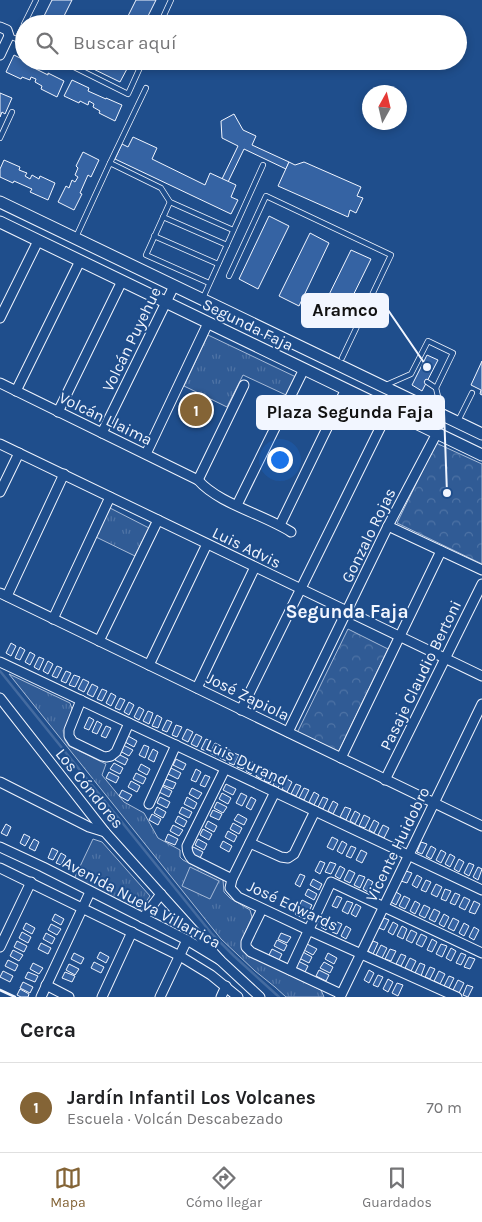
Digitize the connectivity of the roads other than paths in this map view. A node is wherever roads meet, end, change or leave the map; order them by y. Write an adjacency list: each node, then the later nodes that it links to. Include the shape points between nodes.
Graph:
1 (36, 0): 3 (lane)
2 (171, 0): 4 (lane)
3 (28, 15)
4 (164, 15)
5 (0, 27): 7 (street)
6 (15, 35): 7 (lane)
7 (13, 37): 8 (street)
8 (2, 45): 9 (street)
9 (0, 55)
10 (80, 70): 11 (lane, via 128,94)
11 (139, 70)
12 (146, 88): 15 (lane)
13 (12, 112): 14 (lane)
14 (0, 138)
15 (110, 164): 18 (lane, via 161,188); 23 (lane)
16 (263, 164): 21 (lane)
17 (0, 202): 23 (main road, Segunda Faja)
18 (170, 202): 19 (lane); 21 (lane)
19 (163, 217): 22 (lane); 25 (lane)
20 (0, 222): 24 (main road, Segunda Faja)
21 (233, 230): 25 (lane)
22 (154, 236): 27 (lane); 30 (lane, via 146,255)
23 (76, 238): 31 (main road, Segunda Faja)
24 (38, 241): 26 (main road, Segunda Faja); 34 (street)
25 (226, 245): 27 (lane)
26 (80, 261): 29 (main road, Segunda Faja); 44 (street)
27 (218, 264): 30 (lane)
28 (229, 276): 36 (lane, via 266,196 390,255)
29 (122, 282): 33 (main road, Segunda Faja); 47 (street)
30 (209, 283): 32 (lane)
31 (174, 286): 32 (main road, Segunda Faja); 33 (street, Volcán Puyehue)
32 (202, 299): 41 (main road, Segunda Faja)
33 (165, 302): 35 (main road, Segunda Faja); 50 (street, Volcán Puyehue)
34 (0, 318)
35 (208, 323): 37 (main road, Segunda Faja); 55 (street)
36 (342, 358)
37 (304, 369): 43 (main road, Segunda Faja); 61 (street)
38 (427, 382): 42 (lane)
39 (0, 383): 44 (street, Volcán Llaima)
40 (244, 385): 58 (street)
41 (383, 386): 42 (lane, via 414,376 428,341 453,353); 48 (main road, Segunda Faja)
42 (436, 388): 48 (lane)
43 (346, 389): 46 (main road, Segunda Faja); 63 (street)
44 (16, 391): 47 (street, Volcán Llaima)
45 (472, 393): 49 (lane)
46 (389, 410): 51 (main road, Segunda Faja); 71 (street)
47 (58, 412): 50 (street, Volcán Llaima)
48 (445, 416): 49 (main road, Segunda Faja)
49 (458, 422): 52 (main road, Segunda Faja)
50 (102, 433): 55 (street, Volcán Llaima)
51 (437, 433): 56 (main road, Segunda Faja); 64 (street, Gonzalo Rojas)
52 (482, 434)
53 (0, 444): 54 (street, Luis Advis)
54 (19, 453): 57 (street, Luis Advis); 59 (street)
55 (146, 454): 58 (street, Volcán Llaima)
56 (482, 455)
57 (64, 474): 60 (street, Luis Advis); 72 (street)
58 (198, 480): 61 (street, Volcán Llaima, via 214,494)
59 (0, 492)
60 (110, 497): 62 (street, Luis Advis); 74 (street)
61 (237, 505): 63 (street, Volcán Llaima)
62 (158, 520): 66 (street, Luis Advis); 76 (street)
63 (280, 525): 65 (street, Volcán Llaima)
64 (388, 526): 67 (street); 73 (street, Gonzalo Rojas)
65 (291, 532)
66 (207, 544): 68 (street, Luis Advis); 79 (street)
67 (441, 551): 69 (street); 75 (street)
68 (255, 567): 71 (street, Luis Advis); 81 (street)
69 (482, 570)
70 (482, 584): 77 (street, Pasaje Claudio Bertoni)
71 (301, 589): 73 (street, Luis Advis); 85 (street)
72 (3, 595): 74 (street, José Zapiola)
73 (347, 611): 75 (street, Luis Advis); 87 (street, Gonzalo Rojas)
74 (53, 619): 76 (street, José Zapiola)
75 (400, 637): 77 (street, Luis Advis); 89 (street)
76 (99, 641): 79 (street, José Zapiola)
77 (445, 659): 80 (street, Luis Advis); 91 (street, Pasaje Claudio Bertoni)
78 (0, 662): 83 (street, Luis Durand)
79 (148, 665): 81 (street, José Zapiola)
80 (482, 676)
81 (197, 688): 85 (street, José Zapiola)
82 (0, 698): 98 (street, Los Cóndores)
83 (81, 700): 86 (street, Luis Durand); 86 (street, via 69,736 73,742 102,756 116,752)
84 (482, 704): 94 (street, Vicente Huidobro)
85 (241, 710): 87 (street, José Zapiola)
86 (129, 723): 88 (street, Luis Durand)
87 (288, 732): 89 (street, José Zapiola)
88 (176, 745): 90 (street, Luis Durand); 95 (street)
89 (341, 758): 91 (street, José Zapiola)
90 (225, 768): 93 (street, Luis Durand); 103 (street, via 187,849 192,859)
91 (385, 780): 94 (street, José Zapiola)
92 (0, 782): 98 (street, via 89,828)
93 (275, 792): 96 (street, Luis Durand); 99 (street, José Edwards)
94 (434, 803): 97 (street, José Zapiola); 101 (street, Vicente Huidobro)
95 (149, 804)
96 (315, 811): 99 (street, via 294,854 288,858); 101 (street, Luis Durand)
97 (482, 826)
98 (105, 832): 107 (street, Los Cóndores)
99 (250, 843): 103 (street, José Edwards)
100 (0, 847): 106 (street, Avenida Nueva Villarrica)
101 (408, 855): 105 (street, Luis Durand); 108 (street, Vicente Huidobro)
102 (0, 868): 104 (street, Avenida Nueva Villarrica)
103 (232, 879): 110 (street, José Edwards, via 230,888 238,897)
104 (31, 882): 109 (street, Avenida Nueva Villarrica); 115 (street)
105 (482, 890)
106 (90, 892): 109 (street); 111 (street, Avenida Nueva Villarrica)
107 (161, 894): 111 (street); 119 (street, Los Cóndores)
108 (384, 906): 112 (street, via 331,882); 116 (street, Vicente Huidobro); 117 (street)
109 (83, 908): 113 (street, Avenida Nueva Villarrica); 121 (street)
110 (262, 909): 112 (street, José Edwards); 120 (street, via 246,947)
111 (143, 918): 114 (street, Avenida Nueva Villarrica)
112 (308, 930): 116 (street, José Edwards); 120 (street)
113 (132, 932): 118 (street, Avenida Nueva Villarrica); 126 (street)
114 (187, 940): 118 (street); 119 (street, Avenida Nueva Villarrica)
115 (0, 947)
116 (361, 953): 123 (street, Vicente Huidobro); 131 (street, José Edwards)
117 (482, 953)
118 (180, 956): 122 (street, Avenida Nueva Villarrica); 127 (street)
119 (220, 960): 130 (street, Avenida Nueva Villarrica)
120 (290, 970): 123 (street)
121 (46, 986): 124 (street); 125 (street)
122 (226, 986): 128 (street); 129 (street, Avenida Nueva Villarrica)
123 (340, 995)
124 (41, 997)
125 (70, 997)
126 (102, 997)
127 (160, 997)
128 (220, 997)
129 (238, 997)
130 (260, 997)
131 (457, 997)

